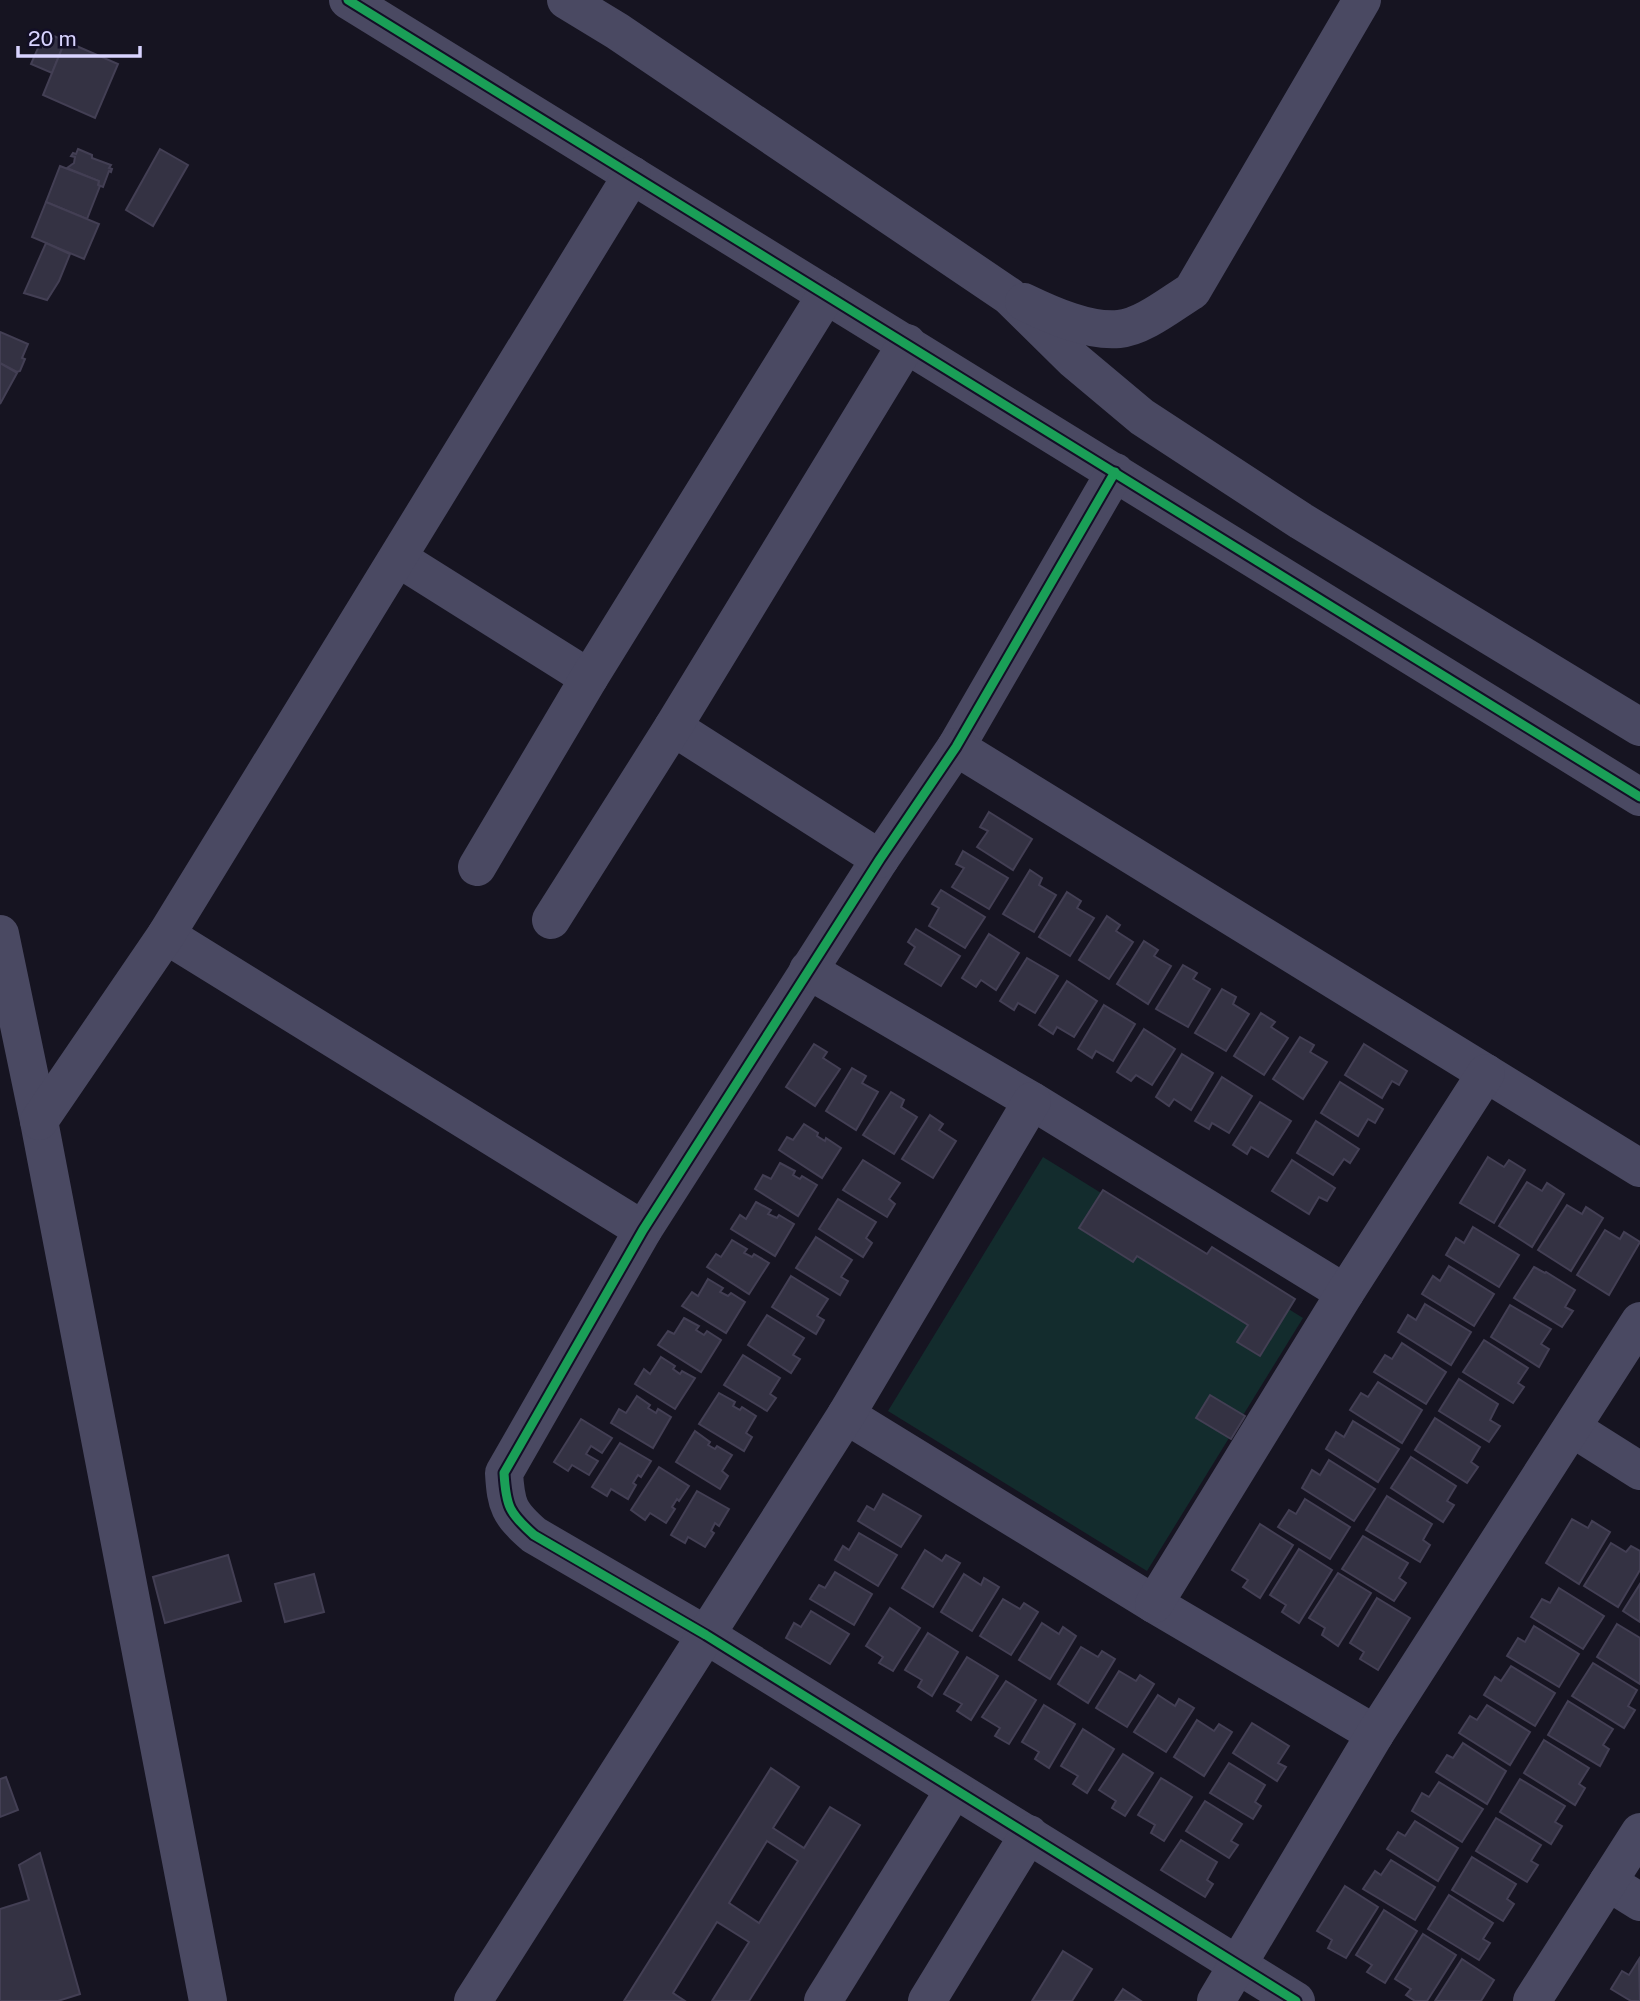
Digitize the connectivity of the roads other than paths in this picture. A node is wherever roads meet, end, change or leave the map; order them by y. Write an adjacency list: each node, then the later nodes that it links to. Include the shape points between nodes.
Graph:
1 (348, 0): 4 (street)
2 (566, 0): 6 (street)
3 (1362, 0): 6 (street, via 1192,290 1121,329 1054,316)
4 (632, 175): 5 (street); 9 (street)
5 (826, 295): 7 (street); 10 (street)
6 (1009, 296): 12 (street, via 1074,360 1142,417 1301,521)
7 (907, 343): 8 (street); 11 (street)
8 (1115, 472): 13 (street); 14 (street)
9 (398, 558): 10 (street); 19 (street)
10 (589, 678): 16 (street)
11 (673, 727): 15 (street); 17 (street)
12 (1640, 727)
13 (956, 747): 15 (street); 21 (street)
14 (1640, 797)
15 (880, 859): 20 (street)
16 (477, 867)
17 (551, 920)
18 (0, 934): 23 (street)
19 (166, 935): 23 (street); 25 (street)
20 (808, 970): 22 (street); 25 (street)
21 (1486, 1073): 24 (street); 26 (street)
22 (1032, 1101): 26 (street); 28 (street)
23 (39, 1121): 40 (street)
24 (1640, 1168)
25 (643, 1230): 32 (street, via 504,1473 507,1504 534,1535)
26 (1345, 1293): 31 (street)
27 (1640, 1321): 29 (street)
28 (846, 1415): 31 (street); 32 (street)
29 (1572, 1428): 30 (street); 33 (street)
30 (1640, 1471)
31 (1154, 1604): 33 (street)
32 (706, 1635): 34 (street); 41 (street)
33 (1375, 1734): 39 (street)
34 (954, 1790): 36 (street); 42 (street)
35 (1640, 1832): 37 (street)
36 (1029, 1835): 39 (street); 43 (street)
37 (1608, 1882): 38 (street); 46 (street)
38 (1640, 1902)
39 (1238, 1964): 44 (street); 45 (street)
40 (208, 2001)
41 (473, 2001)
42 (823, 2001)
43 (927, 2001)
44 (1216, 2001)
45 (1296, 2001)
46 (1532, 2001)

